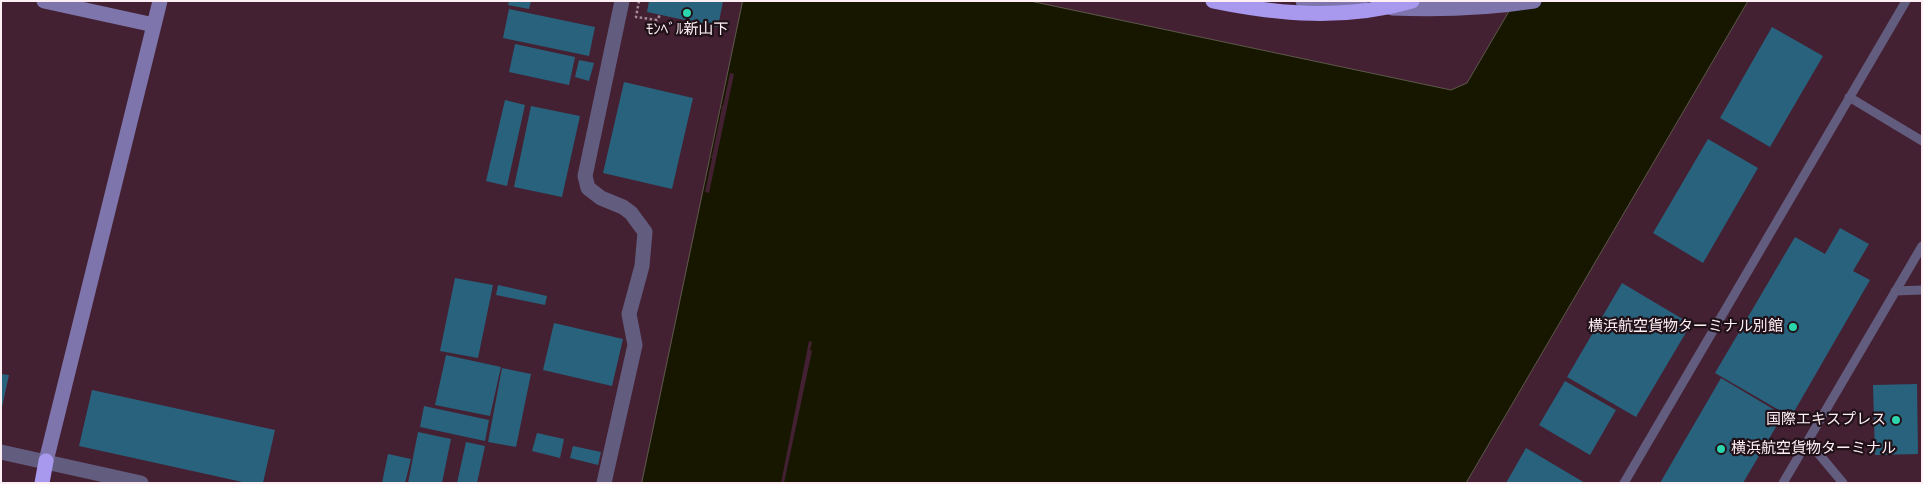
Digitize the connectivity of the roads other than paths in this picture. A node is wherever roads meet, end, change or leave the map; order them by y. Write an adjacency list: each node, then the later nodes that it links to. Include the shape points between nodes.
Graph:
1 (44, 1): 9 (street)
2 (160, 1): 9 (street)
3 (622, 1): 20 (street, via 585,176 588,188 631,213 646,232 642,266 629,314 635,345)
4 (1213, 1): 6 (highway, bridge, via 1315,14 1368,11)
5 (1303, 1): 7 (street, via 1419,9)
6 (1412, 1)
7 (1534, 1)
8 (1906, 1): 10 (lane)
9 (154, 25): 17 (street)
10 (1849, 97): 11 (lane); 21 (lane)
11 (1922, 141)
12 (1922, 246): 14 (lane)
13 (1922, 290): 14 (lane)
14 (1895, 291): 15 (lane)
15 (1808, 441): 22 (lane); 23 (lane)
16 (1, 452): 17 (street)
17 (46, 461): 18 (highway); 19 (street)
18 (42, 483)
19 (140, 483)
20 (604, 483)
21 (1624, 483)
22 (1783, 483)
23 (1843, 483)

